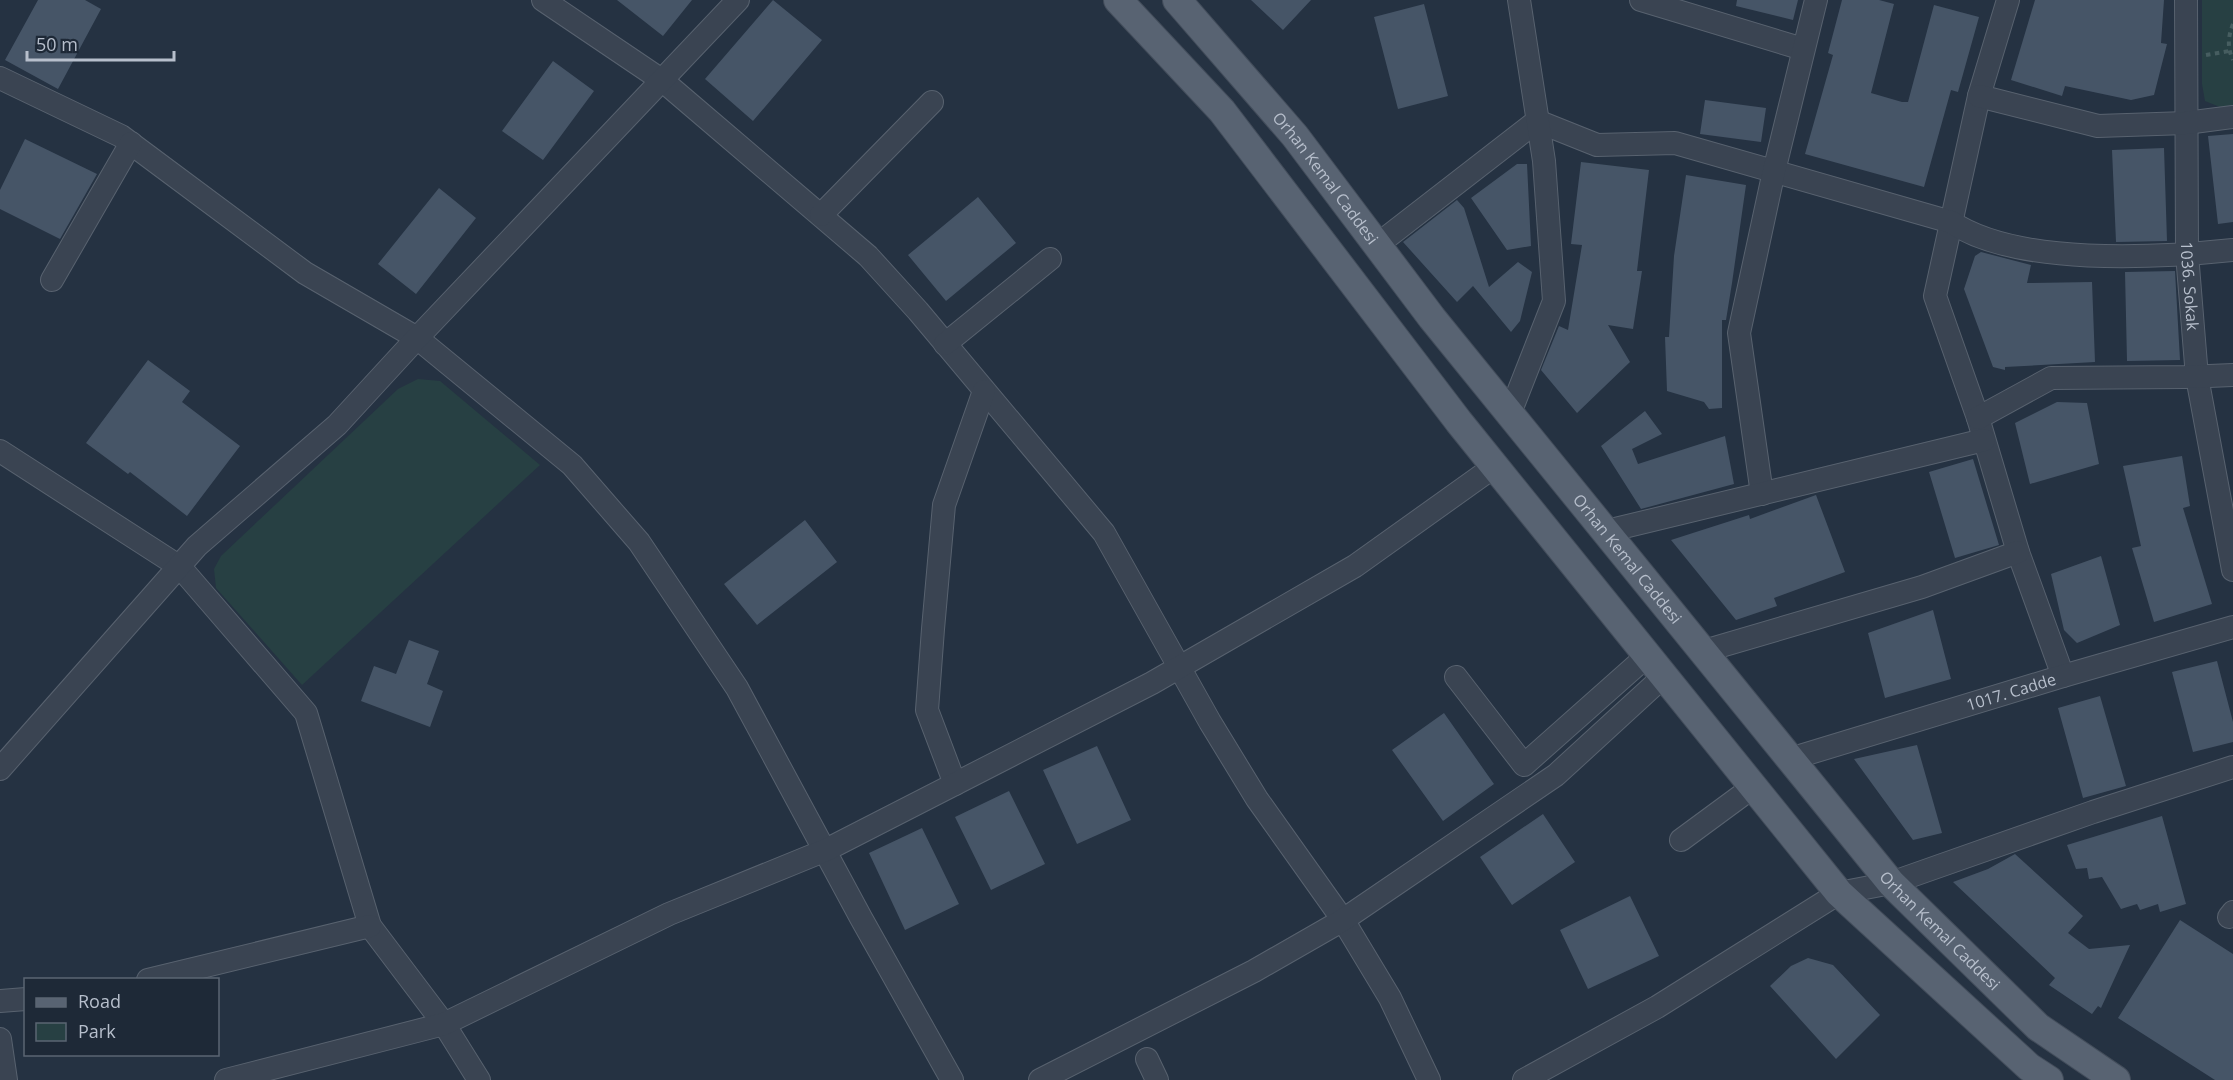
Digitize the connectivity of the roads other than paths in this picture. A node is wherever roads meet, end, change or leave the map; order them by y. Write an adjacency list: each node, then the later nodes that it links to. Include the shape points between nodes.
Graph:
1 (543, 0): 12 (street)
2 (738, 0): 12 (street)
3 (1118, 0): 36 (main road, via 1222,111)
4 (1177, 0): 22 (main road, Orhan Kemal Caddesi, via 1295,136)
5 (1519, 0): 16 (street)
6 (1641, 0): 10 (street)
7 (1816, 0): 10 (street)
8 (2008, 0): 13 (street)
9 (2186, 0): 17 (street, 1036. Sokak)
10 (1803, 49): 19 (street)
11 (0, 78): 18 (street)
12 (663, 81): 20 (street); 27 (street)
13 (1979, 96): 17 (street, via 2098,126); 21 (street)
14 (932, 102): 20 (street)
15 (2233, 117): 17 (street)
16 (1537, 121): 19 (street, via 1597,145 1675,143); 22 (street); 32 (street, via 1544,161 1554,301)
17 (2186, 123): 24 (street, 1036. Sokak)
18 (131, 143): 26 (street); 27 (street, via 305,273)
19 (1774, 171): 21 (street); 37 (street, via 1739,333)
20 (821, 216): 28 (street, via 868,256)
21 (1952, 222): 24 (street, via 1966,232 2019,249 2113,257); 33 (street, via 1935,296)
22 (1377, 245): 32 (main road, Orhan Kemal Caddesi)
23 (2233, 250): 24 (street)
24 (2187, 254): 30 (street, 1036. Sokak)
25 (1050, 259): 28 (street)
26 (52, 280)
27 (417, 338): 40 (street, via 337,425 197,546); 54 (street, via 573,465 639,542 737,688)
28 (945, 344): 31 (street)
29 (2233, 375): 30 (street)
30 (2197, 377): 33 (street, via 2051,378); 41 (street, 1036. Sokak)
31 (984, 391): 45 (street, via 1104,533); 51 (street, via 944,505 927,710)
32 (1510, 413): 38 (main road, Orhan Kemal Caddesi)
33 (1978, 418): 34 (street)
34 (1984, 440): 37 (street); 39 (street)
35 (0, 451): 40 (street)
36 (1494, 466): 44 (main road); 45 (street, via 1355,566)
37 (1762, 494): 38 (street)
38 (1607, 531): 43 (main road, Orhan Kemal Caddesi)
39 (2018, 552): 43 (street, via 1922,586); 46 (street)
40 (180, 567): 50 (street); 58 (street, via 306,713)
41 (2233, 570)
42 (2233, 627): 46 (street, 1017. Cadde)
43 (1704, 651): 48 (main road, Orhan Kemal Caddesi)
44 (1656, 665): 47 (street, via 1524,765); 52 (main road); 57 (street, via 1556,775)
45 (1180, 667): 51 (street); 57 (street, via 1257,799)
46 (2063, 676): 48 (street, 1017. Cadde)
47 (1456, 677)
48 (1790, 759): 55 (main road, Orhan Kemal Caddesi)
49 (2233, 767): 55 (street)
50 (0, 769)
51 (955, 784): 54 (street)
52 (1753, 787): 53 (street); 56 (main road)
53 (1681, 840)
54 (826, 850): 62 (street, via 669,914); 69 (street)
55 (1891, 883): 56 (street); 74 (main road, Orhan Kemal Caddesi, via 2038,1027)
56 (1839, 893): 65 (main road); 73 (street, via 1657,1007)
57 (1343, 920): 70 (street, via 1254,971); 72 (street, via 1390,998)
58 (370, 926): 59 (street); 62 (street)
59 (156, 978)
60 (24, 999): 61 (street)
61 (0, 1001)
62 (444, 1024): 67 (street); 68 (street)
63 (0, 1039): 66 (street)
64 (1147, 1059): 71 (street)
65 (2032, 1076)
66 (6, 1080)
67 (226, 1080)
68 (479, 1080)
69 (952, 1080)
70 (1040, 1080)
71 (1157, 1080)
72 (1429, 1080)
73 (1524, 1080)
74 (2116, 1080)

